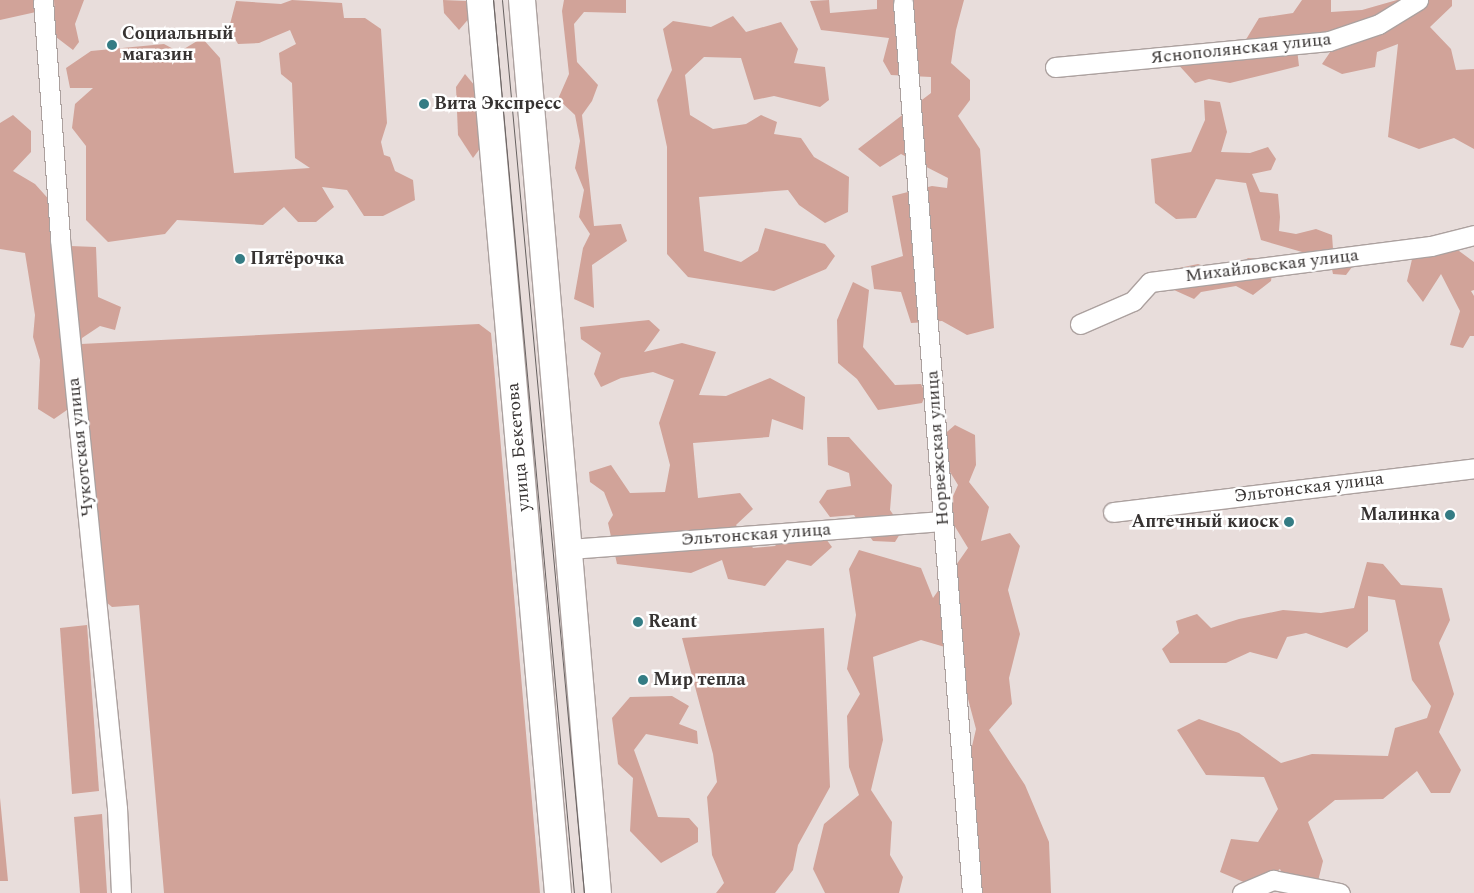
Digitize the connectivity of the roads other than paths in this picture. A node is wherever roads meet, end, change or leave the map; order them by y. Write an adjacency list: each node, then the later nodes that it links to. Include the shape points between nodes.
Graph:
1 (43, 0): 13 (street, Чукотская улица, via 60,239 115,789)
2 (480, 0): 14 (main road, улица Бекетова)
3 (522, 0): 12 (main road)
4 (1418, 0): 6 (street, Яснополянская улица, via 1379,24 1329,41)
5 (903, 3): 11 (street, Норвежская улица)
6 (1055, 67)
7 (1474, 235): 8 (street, Михайловская улица, via 1431,246 1150,282 1133,301)
8 (1080, 324)
9 (1474, 468): 10 (street, Эльтонская улица)
10 (1114, 512)
11 (943, 521): 12 (street, Эльтонская улица); 16 (street, Норвежская улица)
12 (569, 549): 15 (main road)
13 (121, 893)
14 (558, 893)
15 (598, 893)
16 (972, 893)
17 (1242, 893): 18 (street, via 1273,880)
18 (1340, 893)

